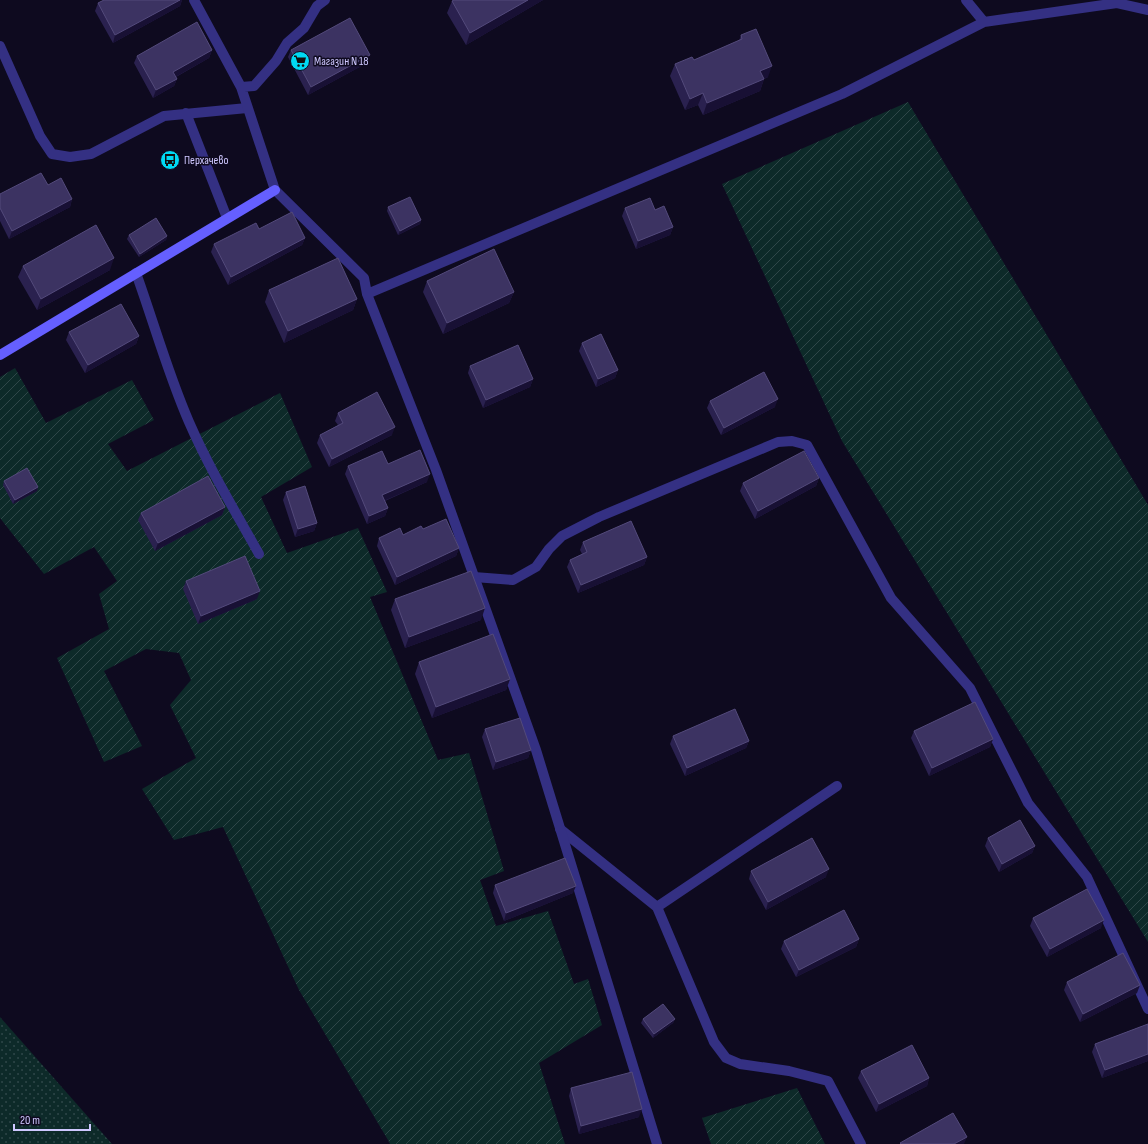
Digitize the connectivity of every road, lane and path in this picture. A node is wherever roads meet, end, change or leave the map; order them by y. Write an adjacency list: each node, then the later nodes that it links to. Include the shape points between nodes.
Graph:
1 (194, 0): 7 (street)
2 (324, 0): 7 (street, via 317,6 304,28 287,43 276,61 254,86)
3 (966, 0): 5 (street)
4 (1148, 10): 5 (street, via 1117,3)
5 (984, 22): 13 (street, via 842,94)
6 (0, 46): 9 (street, via 40,136 52,154 70,157 91,154 164,116)
7 (240, 87): 8 (street)
8 (247, 108): 9 (street); 10 (street)
9 (186, 113): 11 (street)
10 (274, 190): 11 (street); 13 (street, via 364,278)
11 (227, 218): 12 (street)
12 (136, 273): 14 (street); 15 (street, via 162,353 189,422)
13 (367, 294): 16 (street, via 436,470)
14 (0, 355)
15 (259, 554)
16 (474, 577): 18 (street, via 536,750); 20 (street, via 513,580 536,567 562,536 599,517 778,442 792,441 808,445 891,598 970,688 1028,803 1087,877)
17 (836, 786): 19 (street)
18 (560, 829): 19 (street); 21 (street)
19 (657, 907): 22 (street, via 714,1042 726,1058 740,1064 789,1071 828,1081)
20 (1148, 1009)
21 (657, 1144)
22 (861, 1144)

